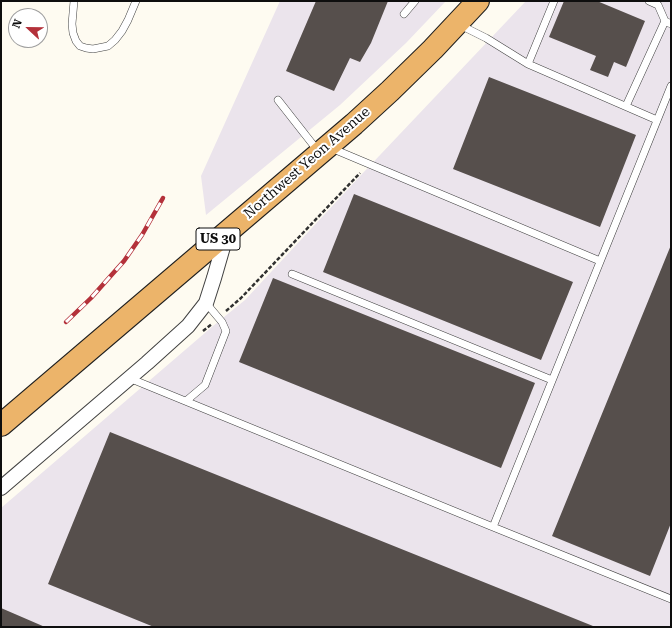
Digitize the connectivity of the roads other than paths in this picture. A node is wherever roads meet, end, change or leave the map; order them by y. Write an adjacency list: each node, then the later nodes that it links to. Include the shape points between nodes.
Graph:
1 (74, 1): 2 (lane, via 72,24 76,41 80,46 93,49 108,46 115,40)
2 (136, 1)
3 (415, 1): 7 (lane)
4 (478, 1): 8 (highway, Northwest Yeon Avenue / US 30)
5 (554, 1): 10 (lane)
6 (649, 1): 9 (lane, via 658,5)
7 (404, 14)
8 (457, 23): 10 (lane); 16 (highway, Northwest Yeon Avenue / US 30, via 390,91)
9 (668, 23): 14 (lane)
10 (528, 64): 14 (lane)
11 (671, 86): 13 (lane)
12 (278, 100): 16 (lane)
13 (668, 103): 15 (lane)
14 (626, 106): 15 (lane)
15 (657, 120): 18 (lane)
16 (324, 150): 17 (highway, Northwest Yeon Avenue / US 30); 18 (lane)
17 (227, 231): 20 (street); 24 (highway, Northwest Yeon Avenue / US 30)
18 (600, 261): 22 (lane)
19 (292, 274): 22 (lane)
20 (206, 303): 21 (street, via 188,326); 23 (lane, via 226,331 205,385)
21 (129, 378): 23 (lane); 25 (street)
22 (552, 380): 26 (lane)
23 (186, 401): 26 (lane)
24 (1, 425)
25 (1, 488)
26 (493, 527): 27 (lane)
27 (671, 599)

